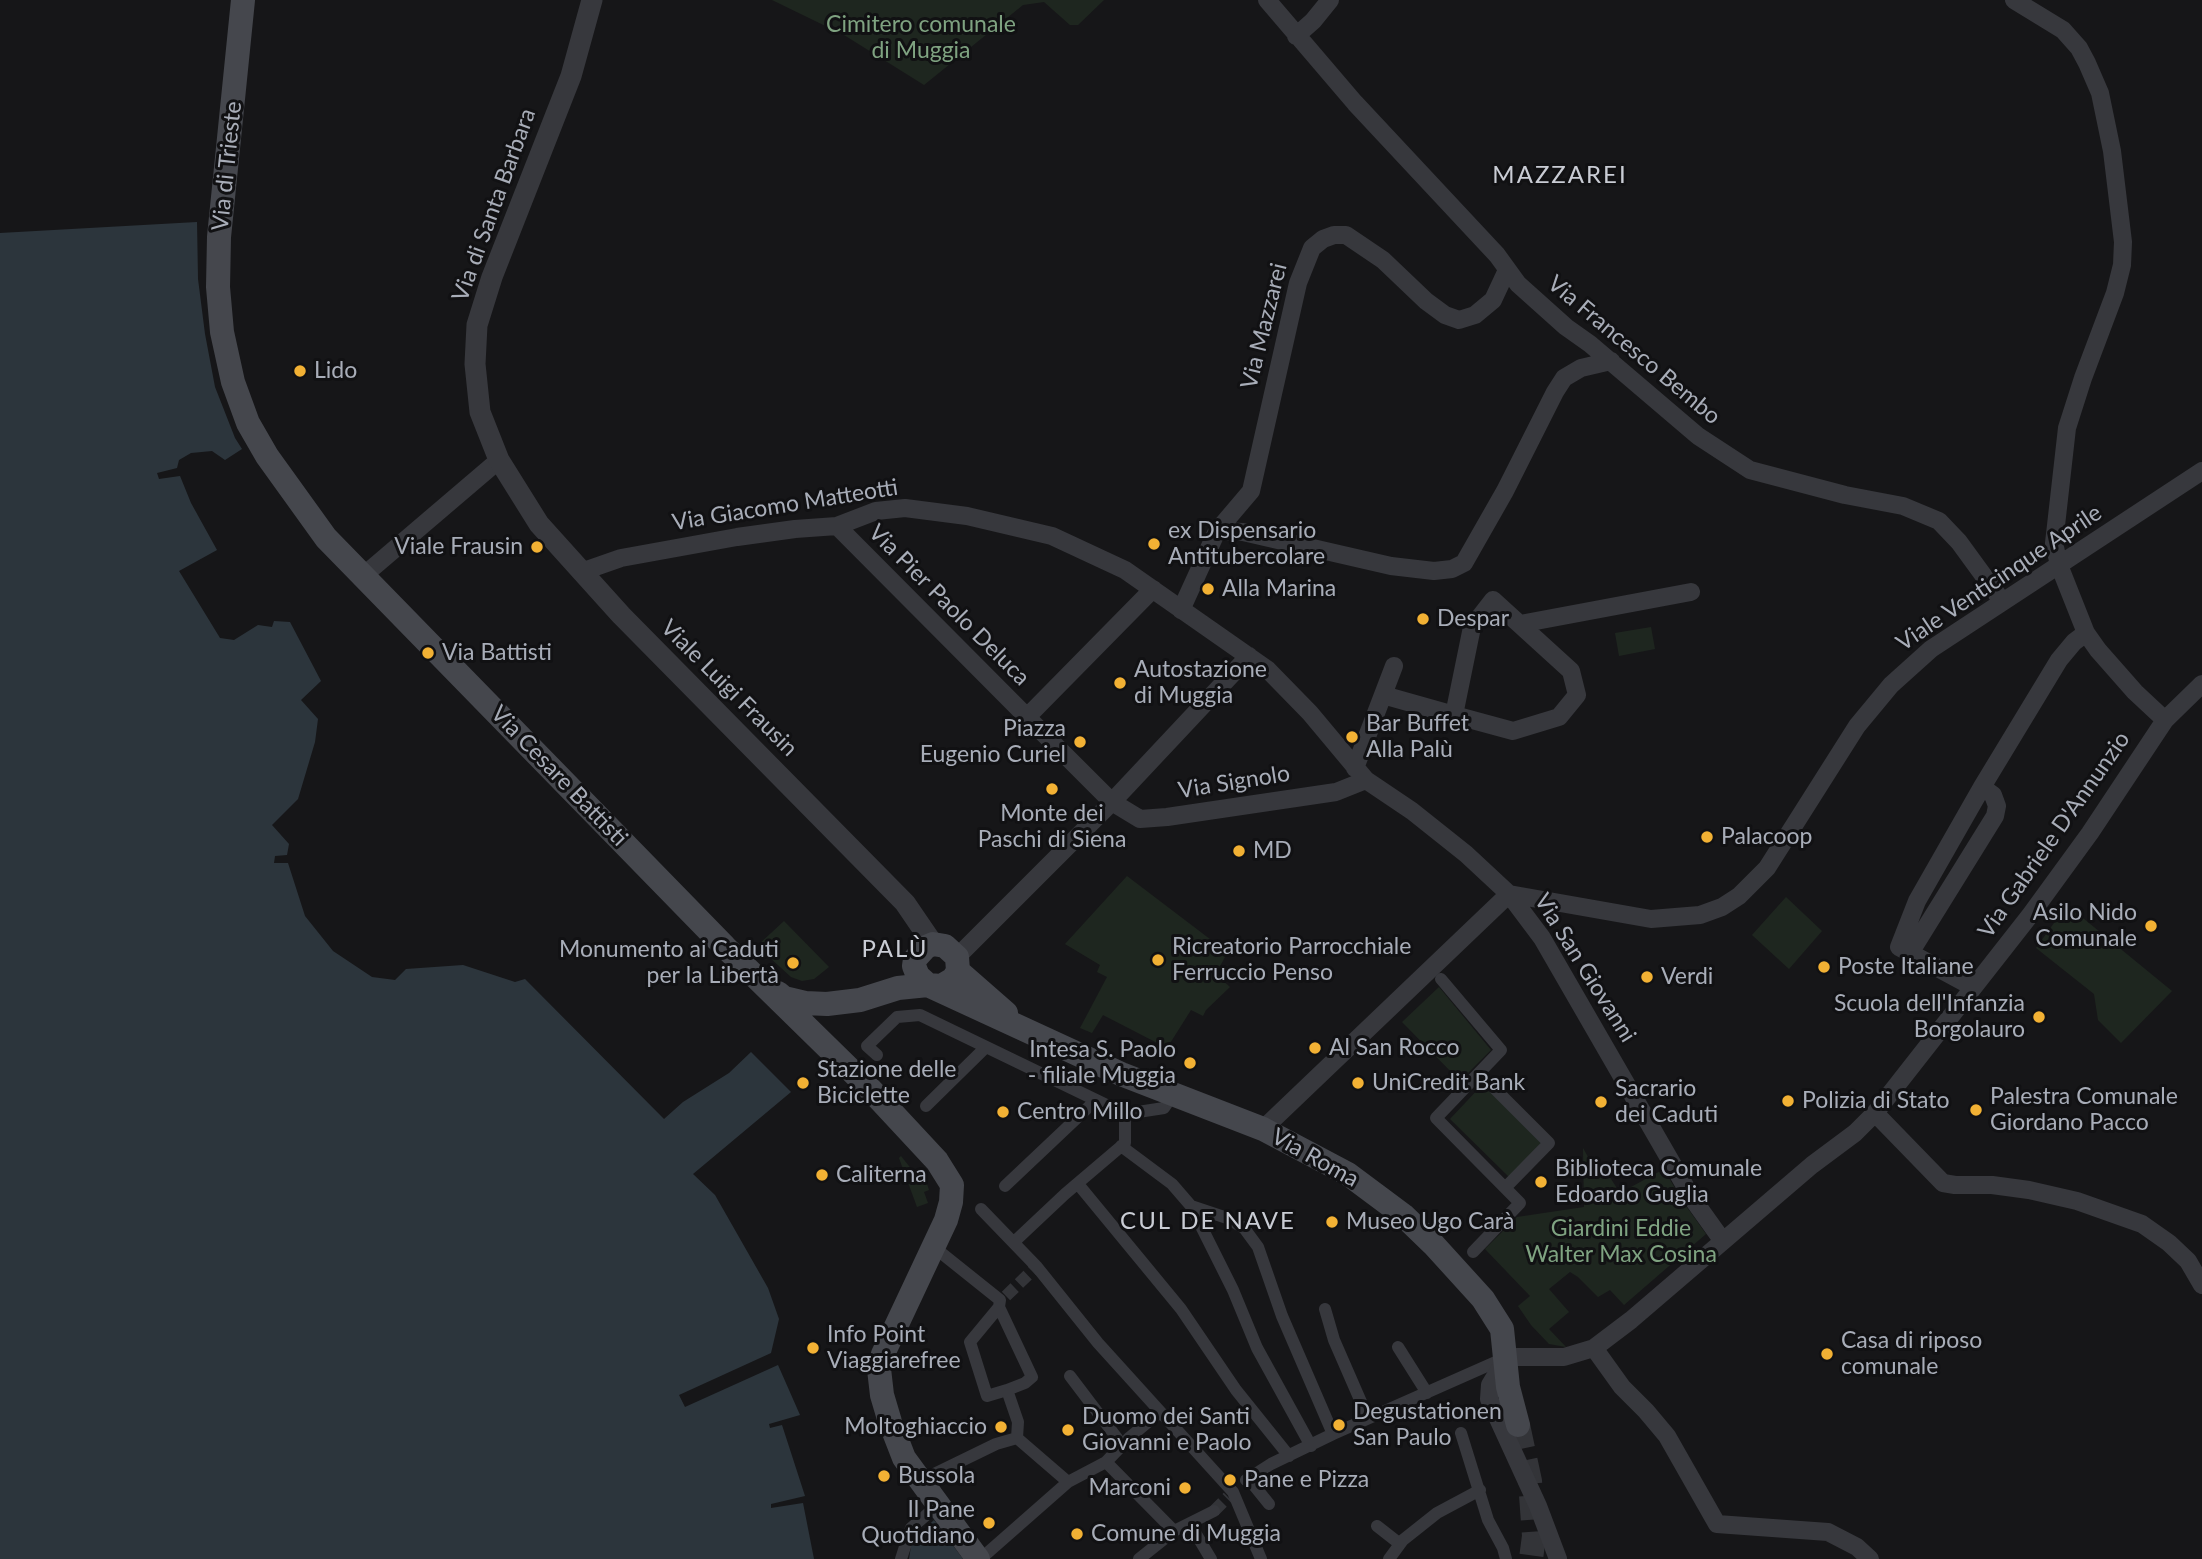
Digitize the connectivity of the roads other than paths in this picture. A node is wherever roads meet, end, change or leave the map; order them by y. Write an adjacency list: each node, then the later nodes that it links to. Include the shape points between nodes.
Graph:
1 (243, 0): 8 (main road, Via di Trieste, via 219,237)
2 (592, 0): 10 (street, Via di Santa Barbara, via 571,76 477,325 480,412)
3 (1267, 0): 6 (street, Via Francesco Bembo)
4 (1330, 0): 6 (street)
5 (2014, 0): 14 (street, via 2063,30 2079,48 2101,93 2123,242 2115,293 2067,428 2054,543)
6 (1296, 36): 7 (street, Via Francesco Bembo)
7 (1507, 270): 9 (street, Via Francesco Bembo, via 1566,327); 13 (street, Via Mazzarei, via 1493,300 1475,315 1459,320 1445,315 1383,260 1346,235 1323,239 1312,248 1298,283 1251,491)
8 (222, 332): 16 (main road, Via Cesare Battisti, via 248,423 295,497)
9 (1611, 361): 13 (street, via 1581,368 1564,378 1464,563 1452,569 1391,566); 19 (street, Via Francesco Bembo, via 1713,447 1750,470 1903,506 1939,521)
10 (499, 460): 15 (street, Viale Luigi Frausin, via 540,524); 16 (street)
11 (2202, 471): 14 (street, Viale Venticinque Aprile)
12 (836, 526): 15 (street, Via Giacomo Matteotti, via 621,558); 17 (street, Via Giacomo Matteotti, via 876,511 905,508 967,516 1052,536 1125,570); 28 (street, Via Pier Paolo Deluca)
13 (1217, 531): 20 (street, Via Mazzarei)
14 (2059, 565): 19 (street, Viale Venticinque Aprile); 22 (street)
15 (580, 572): 34 (street, Viale Luigi Frausin, via 905,903)
16 (363, 576): 37 (main road, Via Cesare Battisti)
17 (1153, 589): 20 (street, Via Giacomo Matteotti); 28 (street)
18 (1690, 592): 21 (street)
19 (2002, 601): 33 (street, Viale Venticinque Aprile, via 1931,649 1891,685 1857,726 1767,868 1722,907 1700,915 1651,919)
20 (1181, 610): 23 (street, Via San Giovanni)
21 (1520, 624): 27 (street, via 1493,600 1472,626); 27 (street, via 1571,671 1577,695 1559,717 1513,731)
22 (2086, 633): 29 (street); 31 (street, via 2059,660)
23 (1249, 656): 30 (street, Via San Giovanni, via 1310,713); 32 (street)
24 (1394, 666): 26 (street)
25 (2202, 684): 29 (street, Via Gabriele D'Annunzio)
26 (1383, 695): 27 (street); 30 (street)
27 (1454, 715)
28 (1027, 717): 32 (street, Via Pier Paolo Deluca)
29 (2165, 720): 40 (street, Via Gabriele D'Annunzio, via 2090,833)
30 (1361, 774): 32 (street, Via Signolo, via 1336,792 1167,817 1140,819); 33 (street, Via San Giovanni, via 1423,819)
31 (1982, 787): 35 (street, via 1912,912 1899,947); 35 (street, via 1993,795 1995,816)
32 (1112, 802): 36 (street)
33 (1509, 894): 50 (street); 57 (street, Via San Giovanni, via 1542,938 1692,1198)
34 (933, 944): 36 (main road, via 945,946); 39 (main road, via 915,958 918,976)
35 (1910, 953): 40 (street)
36 (957, 964): 39 (main road, via 947,984); 41 (main road)
37 (750, 971): 39 (main road, via 783,998 805,1003 860,1000 898,988); 80 (main road, Via Cesare Battisti, via 927,1148 951,1185 946,1220 879,1369 898,1444)
38 (1441, 979): 44 (street, via 1501,1050)
39 (928, 985): 41 (main road, Via Roma)
40 (1973, 987): 48 (street, Via Gabriele D'Annunzio)
41 (1028, 1032): 45 (main road, Via Roma)
42 (986, 1047): 43 (street, via 920,1015 897,1017 867,1046); 46 (street); 47 (street)
43 (877, 1055)
44 (1479, 1073): 54 (street, via 1436,1118); 54 (street, via 1549,1143)
45 (1169, 1098): 49 (street, via 1164,1108); 50 (main road, Via Roma)
46 (1096, 1100): 49 (street); 53 (street)
47 (926, 1107)
48 (1875, 1113): 57 (street, Via Gabriele D'Annunzio); 61 (street, via 1943,1183 2029,1190 2142,1224 2188,1261)
49 (1125, 1114): 51 (street)
50 (1264, 1129): 66 (main road, Via Roma, via 1348,1174 1403,1215 1483,1299 1502,1329)
51 (1123, 1145): 52 (street); 55 (street, via 1172,1184)
52 (1078, 1184): 58 (street); 78 (street, via 1181,1309)
53 (1005, 1186)
54 (1505, 1188): 60 (street, via 1520,1203)
55 (1191, 1206): 74 (street, via 1244,1228 1258,1247 1282,1316); 77 (street, via 1257,1348)
56 (981, 1209): 58 (street)
57 (1722, 1240): 65 (street, Via Gabriele D'Annunzio)
58 (1014, 1242): 70 (street)
59 (940, 1252): 62 (street)
60 (1473, 1252)
61 (2202, 1284)
62 (1001, 1301): 68 (street, via 1032,1377); 68 (street, via 970,1342 987,1396)
63 (1325, 1308): 71 (street)
64 (1398, 1347): 69 (street)
65 (1587, 1351): 66 (street, via 1564,1357); 99 (street, via 1667,1436 1717,1524 1828,1532)
66 (1507, 1357): 69 (street); 72 (main road, Via Roma, via 1508,1387); 98 (street, via 1490,1385 1489,1399)
67 (1070, 1376): 76 (street)
68 (1007, 1390): 75 (street, via 1018,1422)
69 (1427, 1393): 71 (street)
70 (1159, 1413): 76 (street); 82 (street)
71 (1368, 1419): 74 (street)
72 (1518, 1425)
73 (1461, 1433): 83 (street)
74 (1334, 1434): 77 (street)
75 (1017, 1438): 80 (street); 81 (street)
76 (1122, 1441): 79 (street)
77 (1311, 1447): 78 (street)
78 (1289, 1457): 82 (street, via 1270,1464)
79 (1106, 1462): 81 (street); 89 (street)
80 (920, 1481): 86 (main road)
81 (1068, 1482): 91 (street)
82 (1238, 1487): 84 (street); 95 (street)
83 (1480, 1490): 90 (street, via 1437,1513); 97 (street)
84 (1269, 1504)
85 (1214, 1511): 87 (street)
86 (938, 1514): 91 (main road); 92 (street, via 911,1528)
87 (1190, 1524): 89 (street); 94 (street)
88 (1377, 1526): 90 (street)
89 (1174, 1531): 93 (street)
90 (1400, 1544): 96 (street)
91 (981, 1557)
92 (901, 1559)
93 (1139, 1559)
94 (1211, 1559)
95 (1261, 1559)
96 (1389, 1559)
97 (1506, 1559)
98 (1558, 1559)
99 (1870, 1559)

